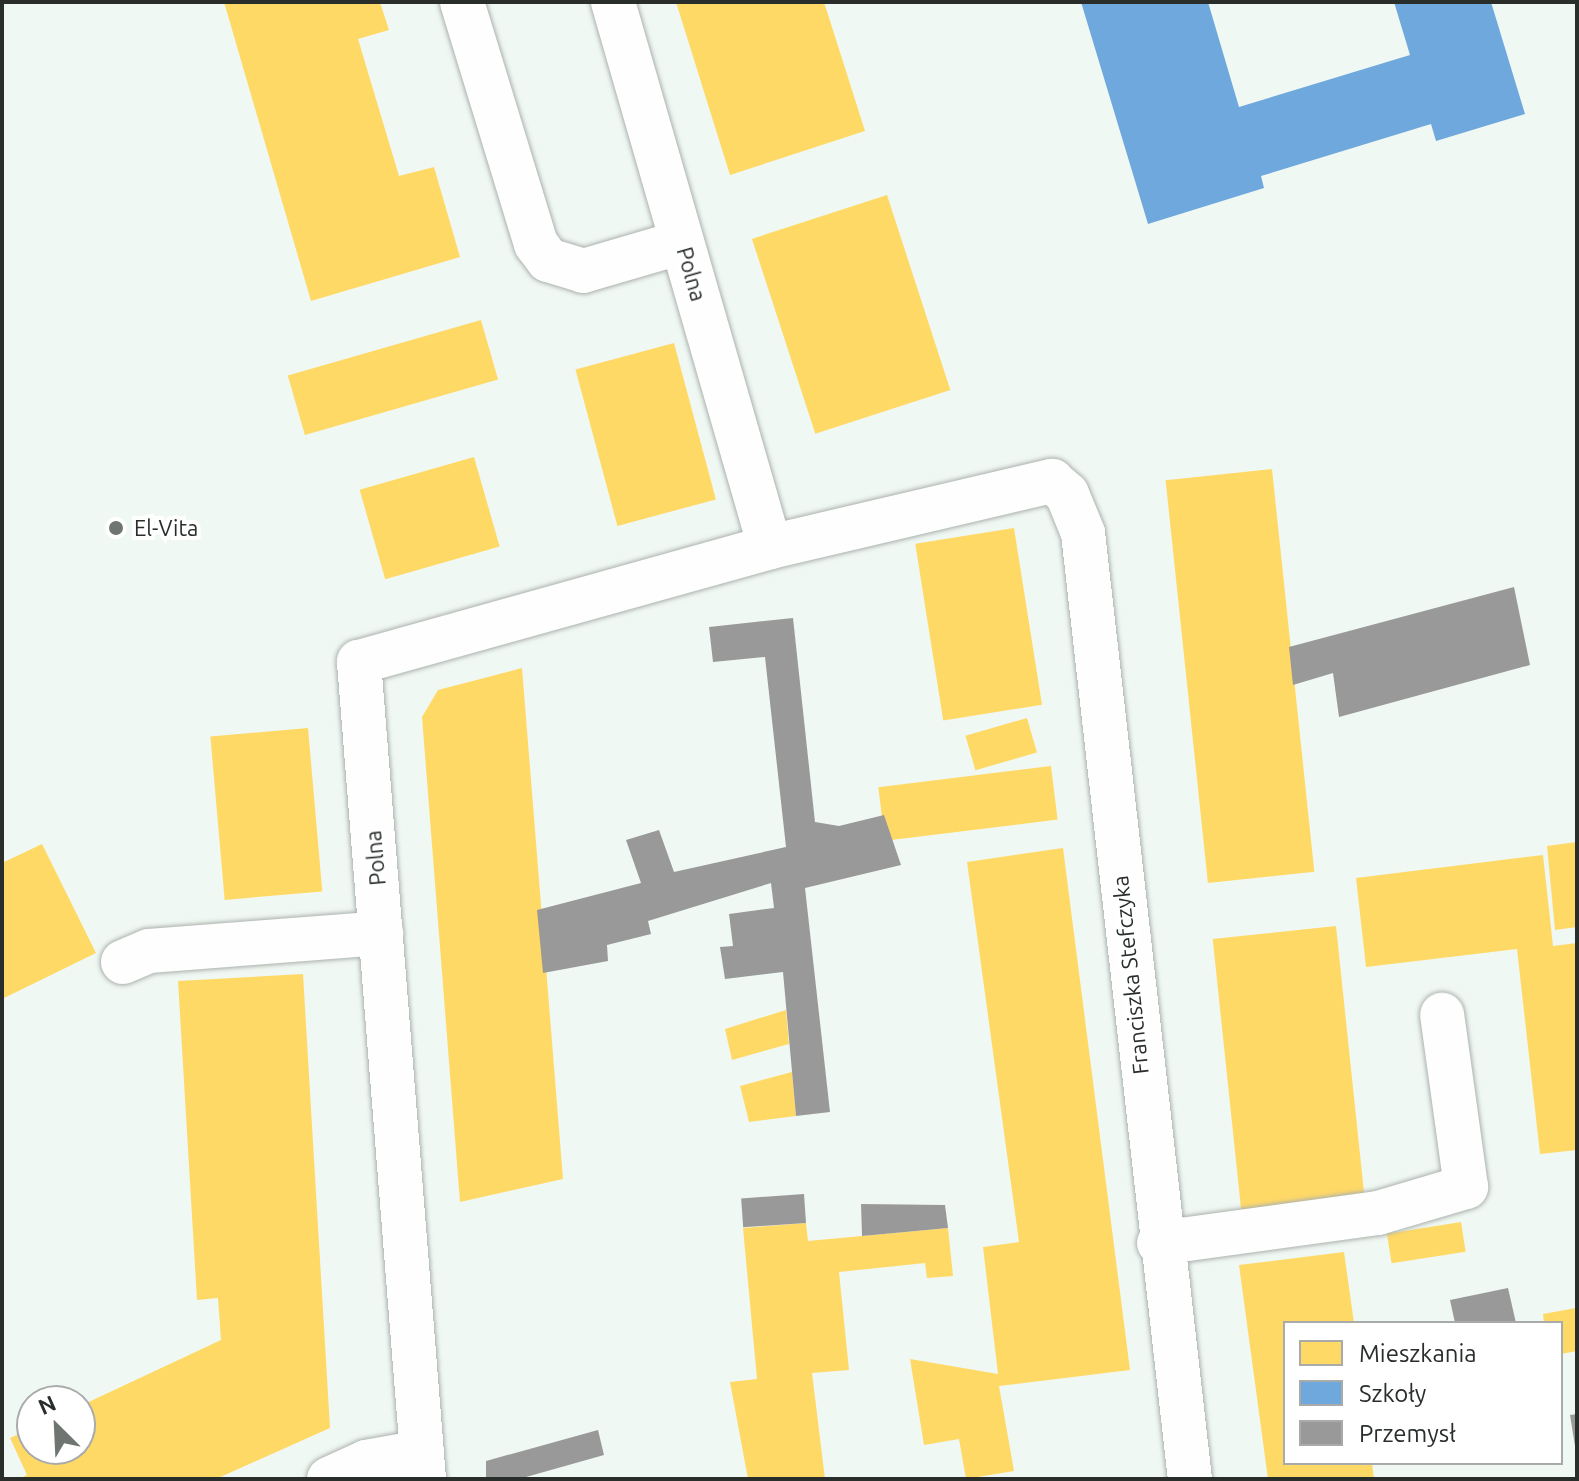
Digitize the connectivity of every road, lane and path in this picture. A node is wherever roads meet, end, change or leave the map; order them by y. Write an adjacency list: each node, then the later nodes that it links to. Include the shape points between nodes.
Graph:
1 (462, 2): 3 (street, via 536,244 548,260 583,271)
2 (613, 2): 3 (street, Polna)
3 (682, 242): 5 (street, Polna)
4 (1052, 481): 5 (street, Polna); 9 (street, Franciszka Stefczyka, via 1067,494 1083,533)
5 (770, 547): 6 (street, Polna, via 359,662)
6 (381, 933): 7 (street, via 149,951); 10 (street, Polna)
7 (123, 962)
8 (1442, 1015): 9 (street, via 1466,1187 1378,1213)
9 (1159, 1243): 12 (street, Franciszka Stefczyka)
10 (423, 1465): 11 (street, via 366,1462)
11 (329, 1479)
12 (1190, 1479)

